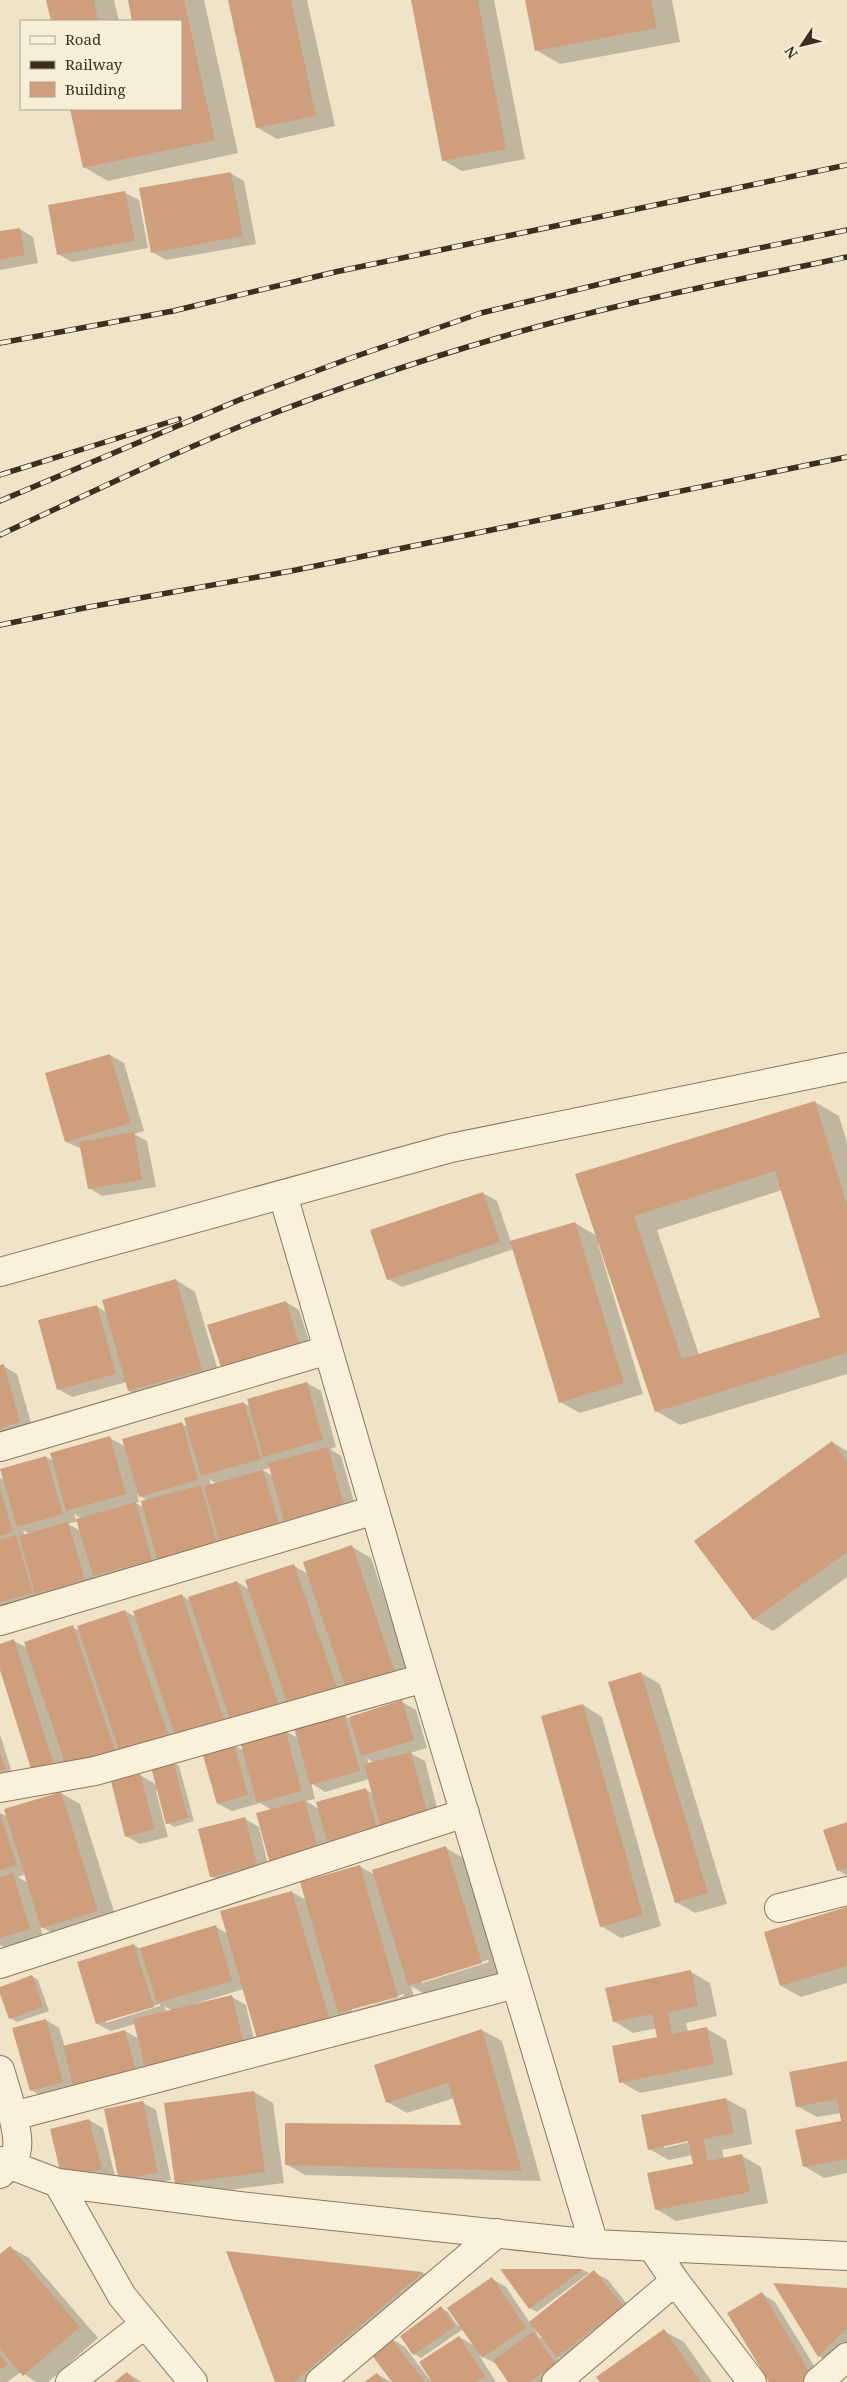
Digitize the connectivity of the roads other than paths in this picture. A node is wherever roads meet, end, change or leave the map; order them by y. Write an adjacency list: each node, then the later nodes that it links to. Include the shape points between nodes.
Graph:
1 (847, 1067): 2 (street, via 452,1148)
2 (283, 1195): 3 (street); 4 (street)
3 (0, 1272)
4 (328, 1350): 5 (street); 6 (street)
5 (0, 1448)
6 (375, 1510): 7 (street); 8 (street)
7 (0, 1620)
8 (424, 1678): 9 (street, via 95,1771); 10 (street)
9 (0, 1788)
10 (465, 1814): 13 (street); 14 (street)
11 (847, 1891): 12 (street)
12 (779, 1908)
13 (0, 1964)
14 (516, 1984): 16 (street); 20 (street)
15 (0, 2070): 16 (street)
16 (13, 2116): 17 (street, via 17,2147)
17 (3, 2166): 18 (street)
18 (58, 2183): 19 (street); 24 (street, via 122,2296)
19 (497, 2233): 20 (street); 28 (street)
20 (594, 2244): 21 (street)
21 (652, 2246): 22 (street); 23 (street)
22 (847, 2256)
23 (676, 2281): 29 (street); 30 (street)
24 (145, 2324): 26 (street); 27 (street)
25 (847, 2357): 31 (street)
26 (70, 2382)
27 (193, 2382)
28 (320, 2382)
29 (556, 2382)
30 (752, 2382)
31 (818, 2382)

